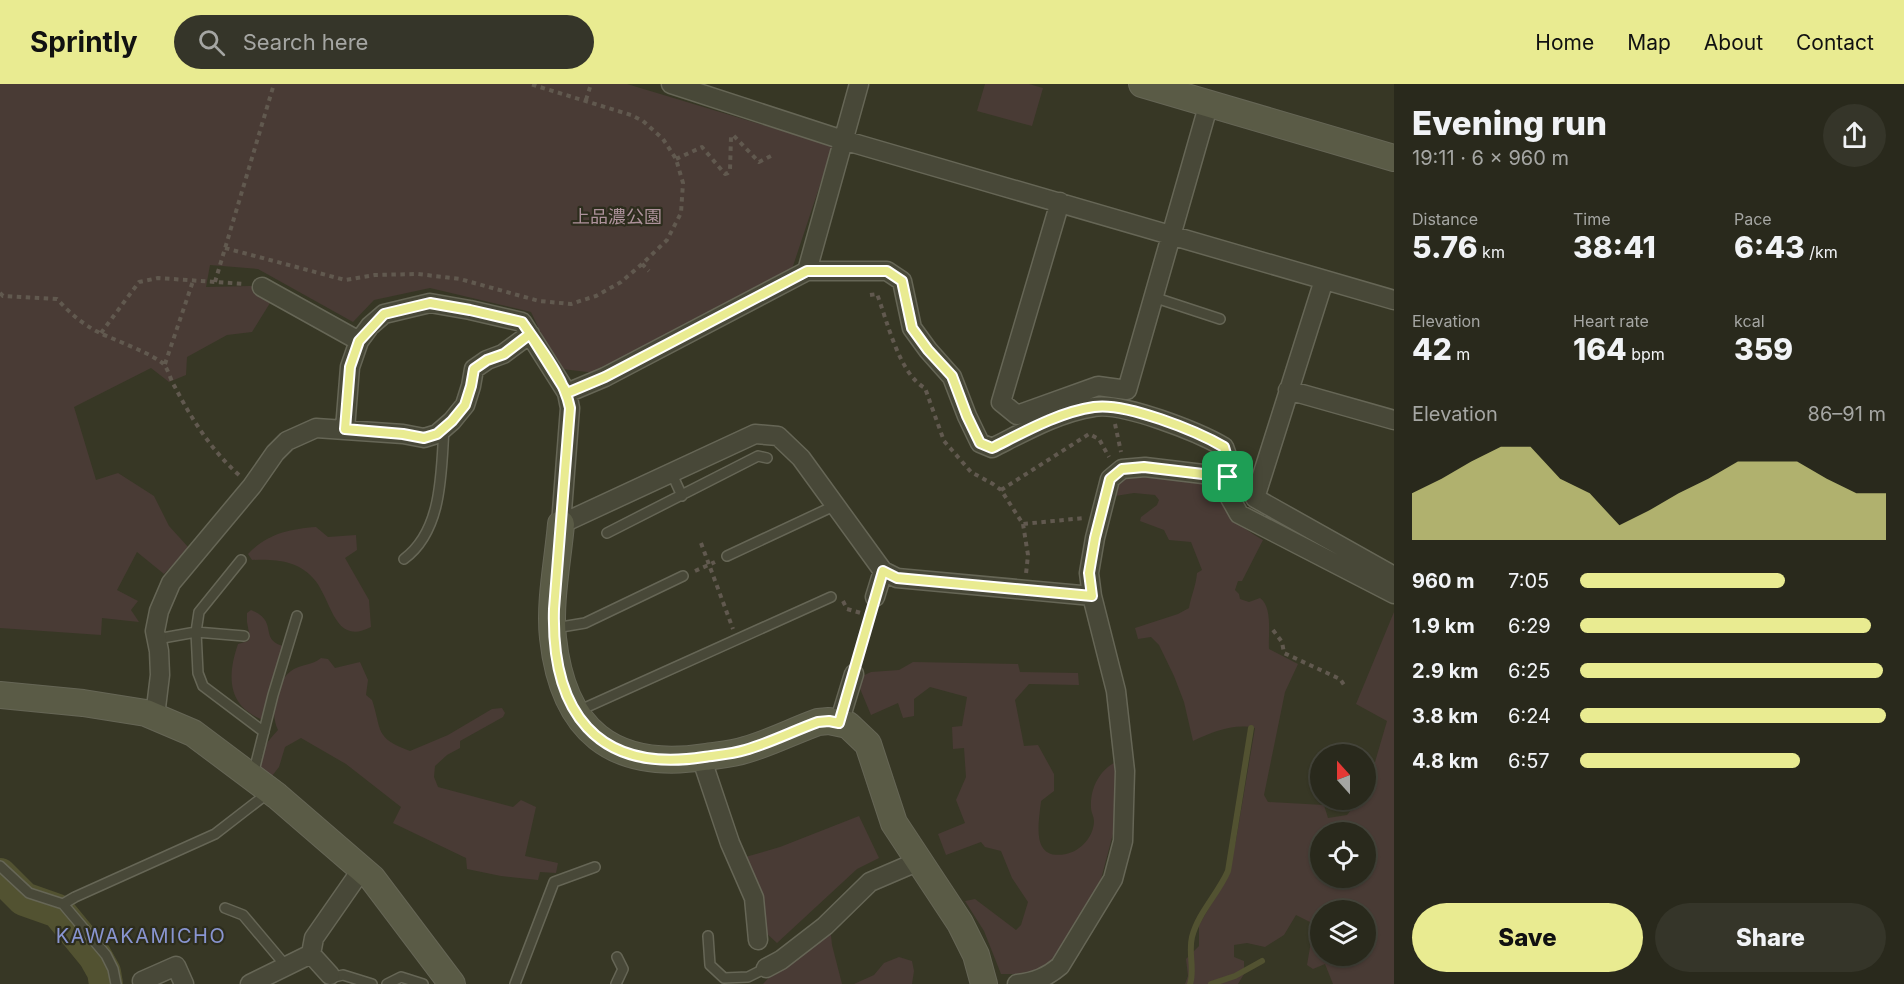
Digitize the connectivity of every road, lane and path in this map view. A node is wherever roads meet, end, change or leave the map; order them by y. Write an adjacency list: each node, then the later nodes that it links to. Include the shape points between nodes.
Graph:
1 (274, 84): 15 (path)
2 (530, 84): 7 (path)
3 (591, 84): 7 (path)
4 (671, 84): 9 (street)
5 (859, 84): 9 (street)
6 (1142, 84): 8 (street)
7 (586, 100): 12 (path, via 643,121 663,139)
8 (1209, 104): 11 (street); 14 (street)
9 (843, 140): 13 (street); 18 (street)
10 (773, 155): 12 (path, via 759,162 733,135 728,173 702,147)
11 (1394, 158)
12 (675, 159): 16 (path, via 683,183 681,213 667,240)
13 (1060, 202): 14 (street); 25 (street, via 1001,402 1017,415 1098,386 1127,390)
14 (1172, 234): 19 (street); 25 (street)
15 (225, 248): 16 (path, via 345,280 418,274 460,279 538,301 571,304 621,282); 21 (path)
16 (642, 264): 17 (path)
17 (649, 271)
18 (807, 271): 33 (street); 40 (street, via 887,271 902,281 912,328 952,376 980,443 992,448 1064,415 1115,406 1208,437 1224,447)
19 (1324, 280): 26 (street); 32 (street)
20 (193, 281): 21 (path); 28 (path, via 159,278 139,282); 31 (path)
21 (215, 282): 22 (path)
22 (236, 284)
23 (262, 287): 30 (street)
24 (0, 292): 28 (path, via 3,296 57,298 74,317)
25 (1154, 297): 27 (lane)
26 (1394, 300)
27 (1220, 319)
28 (101, 333): 31 (path)
29 (530, 334): 30 (street, via 522,322 430,303 384,314); 33 (street); 35 (street, via 504,354 474,369 465,405)
30 (359, 341): 36 (street, via 350,367)
31 (165, 364): 41 (path, via 203,434 229,466)
32 (1288, 390): 34 (street); 44 (street)
33 (567, 393): 47 (street, via 570,408)
34 (1394, 420)
35 (444, 428): 36 (street, via 424,438); 52 (lane, via 437,501 415,550)
36 (345, 429): 41 (street, via 316,428 287,441)
37 (767, 458): 43 (lane, via 758,456)
38 (1110, 458): 42 (path, via 1099,439 1089,434)
39 (670, 472): 43 (lane); 45 (street, via 755,434 778,436 801,458); 47 (street)
40 (1228, 477): 46 (street, via 1230,498 1239,514); 59 (street, via 1144,467 1122,469 1110,479 1089,573)
41 (252, 486): 68 (street, via 171,583 159,611)
42 (1001, 490)
43 (682, 496): 49 (lane)
44 (1255, 498): 46 (street); 57 (street)
45 (836, 506): 51 (lane); 55 (street)
46 (1250, 520): 57 (street)
47 (561, 524): 64 (street)
48 (1023, 525): 58 (path, via 1028,555)
49 (607, 533)
50 (701, 543): 54 (path)
51 (727, 556): 54 (path)
52 (404, 559)
53 (241, 560): 66 (lane, via 199,612)
54 (708, 565): 56 (path); 69 (path)
55 (883, 571): 58 (street, via 897,578); 61 (street)
56 (683, 576): 64 (lane, via 585,623)
57 (1392, 585)
58 (1024, 589): 59 (street)
59 (1092, 596): 104 (street, via 1116,691 1125,771 1123,841 1113,879 1060,966 1047,976)
60 (831, 597): 62 (path, via 839,592 847,609); 69 (lane)
61 (875, 597): 62 (path)
62 (870, 615): 70 (path)
63 (297, 616): 76 (lane)
64 (553, 628): 73 (street, via 560,675)
65 (1273, 630): 71 (path, via 1284,652 1340,679)
66 (196, 632): 67 (lane); 68 (lane); 76 (lane, via 198,673 203,686)
67 (244, 636)
68 (157, 639): 74 (street, via 160,675)
69 (737, 639): 73 (lane)
70 (854, 674): 75 (street)
71 (1344, 685)
72 (0, 695): 74 (street, via 82,703)
73 (576, 712): 77 (street, via 600,740 623,753 655,760)
74 (155, 716): 78 (street, via 193,733)
75 (839, 723): 77 (street, via 818,722 744,751); 79 (street, via 848,725 868,744 894,823)
76 (264, 732): 78 (lane)
77 (701, 758): 87 (street, via 754,898)
78 (261, 784): 82 (street); 83 (lane, via 215,834)
79 (919, 861): 90 (street, via 870,882 825,926); 103 (street, via 960,923 976,955)
80 (0, 866): 83 (lane, via 29,893)
81 (595, 867): 101 (lane, via 554,882)
82 (362, 869): 88 (street, via 315,938); 94 (street)
83 (63, 904): 95 (lane, via 106,955)
84 (225, 908): 91 (lane, via 243,915)
85 (747, 923): 87 (street)
86 (708, 936): 90 (lane, via 710,965 724,978 748,977)
87 (758, 940): 90 (street)
88 (311, 954): 91 (street); 92 (street)
89 (617, 957): 102 (lane, via 623,969)
90 (773, 964)
91 (286, 966): 97 (street)
92 (330, 975): 98 (lane)
93 (142, 981): 96 (street, via 176,966)
94 (446, 983)
95 (116, 984)
96 (184, 984)
97 (250, 984)
98 (372, 984)
99 (387, 984): 100 (lane, via 401,977)
100 (423, 984)
101 (515, 984)
102 (616, 984)
103 (984, 984)
104 (1017, 984)

